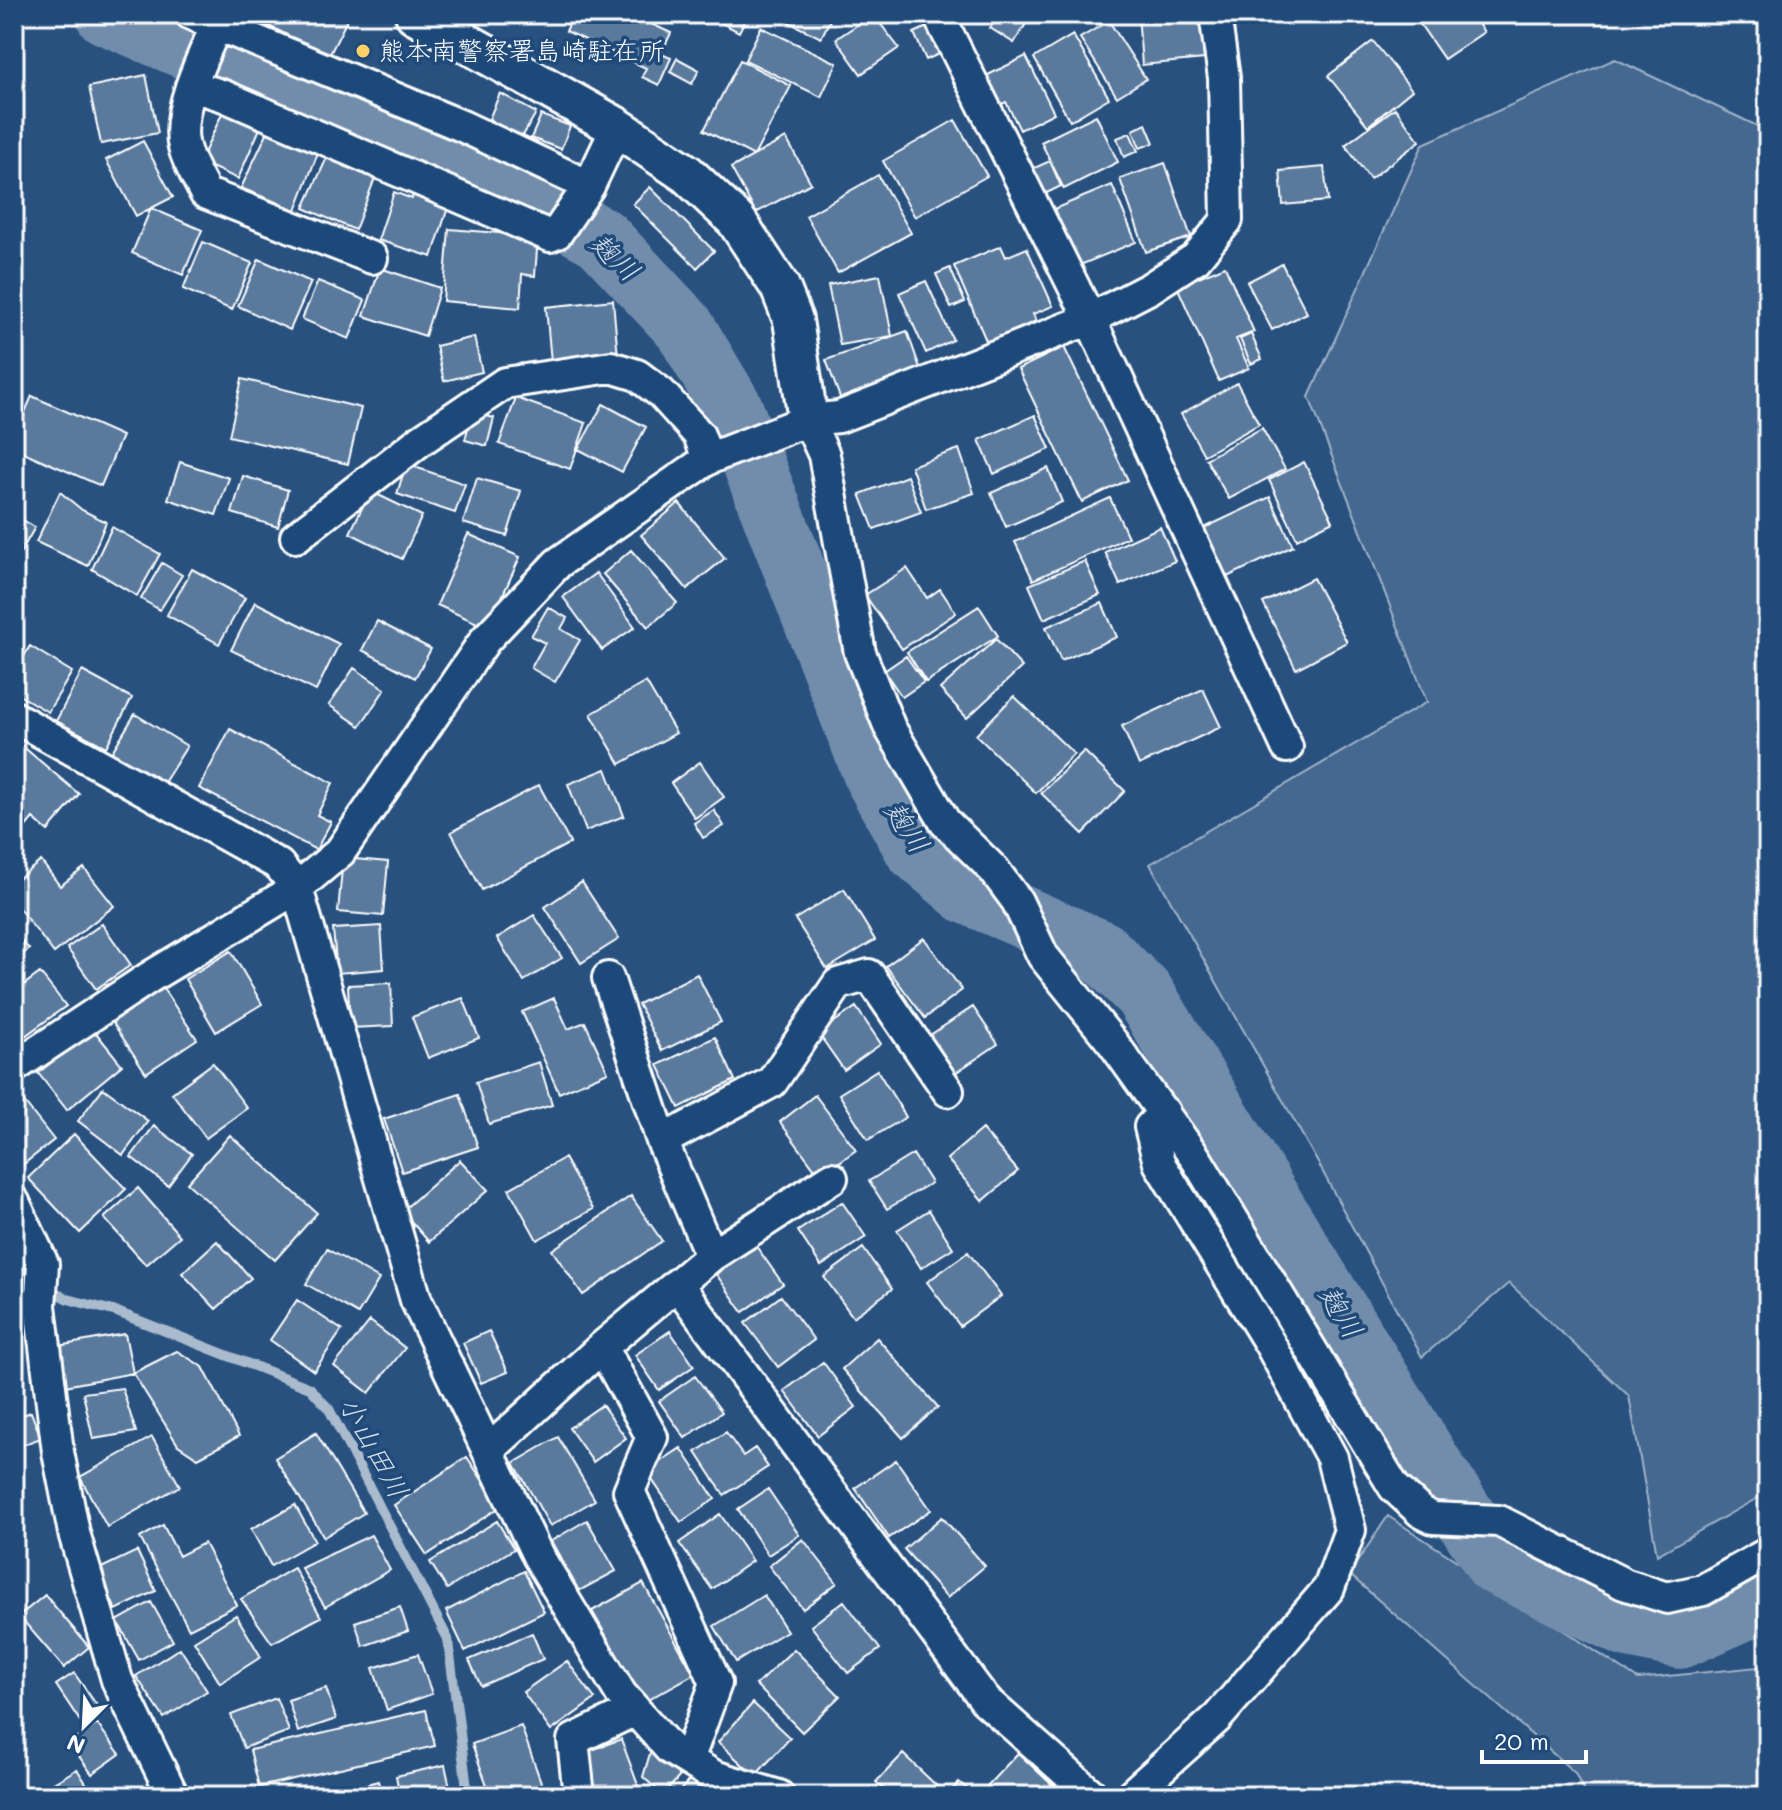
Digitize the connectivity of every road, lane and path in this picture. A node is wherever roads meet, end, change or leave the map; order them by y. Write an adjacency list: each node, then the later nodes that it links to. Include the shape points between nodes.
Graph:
1 (415, 14): 6 (street)
2 (938, 14): 9 (street)
3 (1215, 14): 9 (street, via 1224,78 1227,220 1196,258)
4 (211, 22): 5 (street); 7 (street, via 462,126)
5 (194, 81): 7 (street, via 550,236); 8 (street, via 183,121 183,145 205,193)
6 (617, 127): 7 (street); 10 (street, via 687,174 736,220 780,287 793,320)
7 (584, 192)
8 (372, 258)
9 (1090, 319): 10 (street, via 839,417); 14 (street)
10 (808, 420): 11 (street); 19 (street, via 824,455 860,653 890,728 945,822 994,870 1017,901 1043,956)
11 (714, 456): 12 (street, via 661,393 637,375 611,367 505,383); 15 (street, via 558,563 485,640 340,852)
12 (296, 537)
13 (14, 717): 15 (street, via 279,865)
14 (1287, 747)
15 (297, 888): 17 (street); 26 (street, via 416,1300)
16 (608, 978): 20 (street)
17 (14, 1067)
18 (948, 1091): 20 (street, via 869,975 838,984 772,1082)
19 (1164, 1112): 27 (street, via 1394,1487 1421,1512 1433,1518 1499,1521 1624,1584 1667,1598 1703,1590); 34 (street, via 1150,1127 1159,1163 1270,1344 1332,1458 1350,1530 1329,1588 1217,1718)
20 (662, 1141): 23 (street)
21 (832, 1178): 23 (street)
22 (14, 1202): 30 (street, via 44,1274 40,1306 74,1533 117,1680)
23 (711, 1256): 24 (street)
24 (677, 1284): 25 (street); 33 (street, via 985,1700)
25 (602, 1347): 26 (street); 29 (street, via 652,1437 629,1491 716,1683)
26 (488, 1451): 28 (street, via 538,1556)
27 (1768, 1553)
28 (635, 1710): 29 (street, via 670,1749); 31 (street, via 573,1740)
29 (688, 1760): 32 (street, via 714,1776)
30 (173, 1796)
31 (579, 1796)
32 (779, 1796)
33 (1093, 1796)
34 (1130, 1796)

